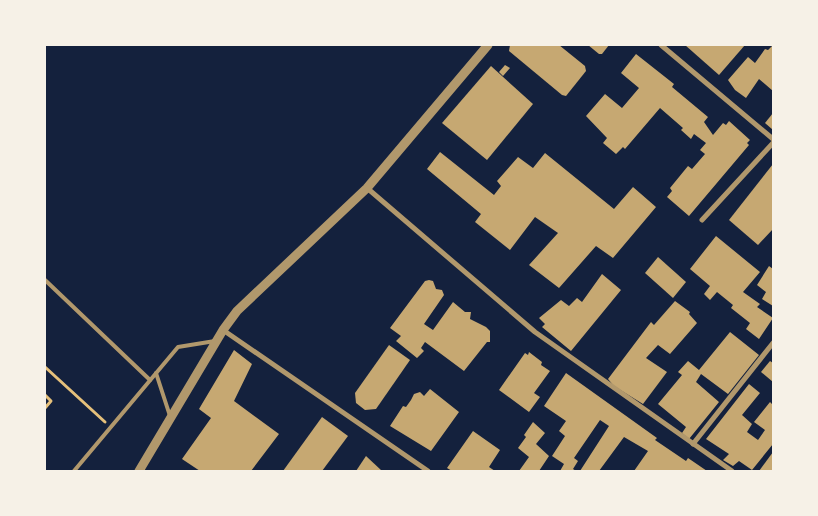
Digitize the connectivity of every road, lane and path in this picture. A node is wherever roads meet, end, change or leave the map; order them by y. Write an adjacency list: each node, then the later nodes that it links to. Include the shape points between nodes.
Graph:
1 (488, 45): 5 (street)
2 (661, 45): 3 (street)
3 (773, 139)
4 (773, 143): 6 (street)
5 (367, 188): 8 (street, via 260,288); 18 (street, via 535,332)
6 (702, 220)
7 (45, 280): 13 (lane)
8 (223, 330): 9 (street); 21 (street)
9 (218, 340): 12 (lane, via 178,347); 16 (street)
10 (773, 343): 18 (street)
11 (45, 367): 17 (path)
12 (156, 373): 13 (lane); 16 (lane)
13 (150, 380): 19 (lane)
14 (45, 396): 15 (path, via 51,401)
15 (45, 408)
16 (170, 418): 20 (street)
17 (103, 420)
18 (693, 444): 22 (street)
19 (74, 471)
20 (139, 471)
21 (428, 471)
22 (732, 471)

